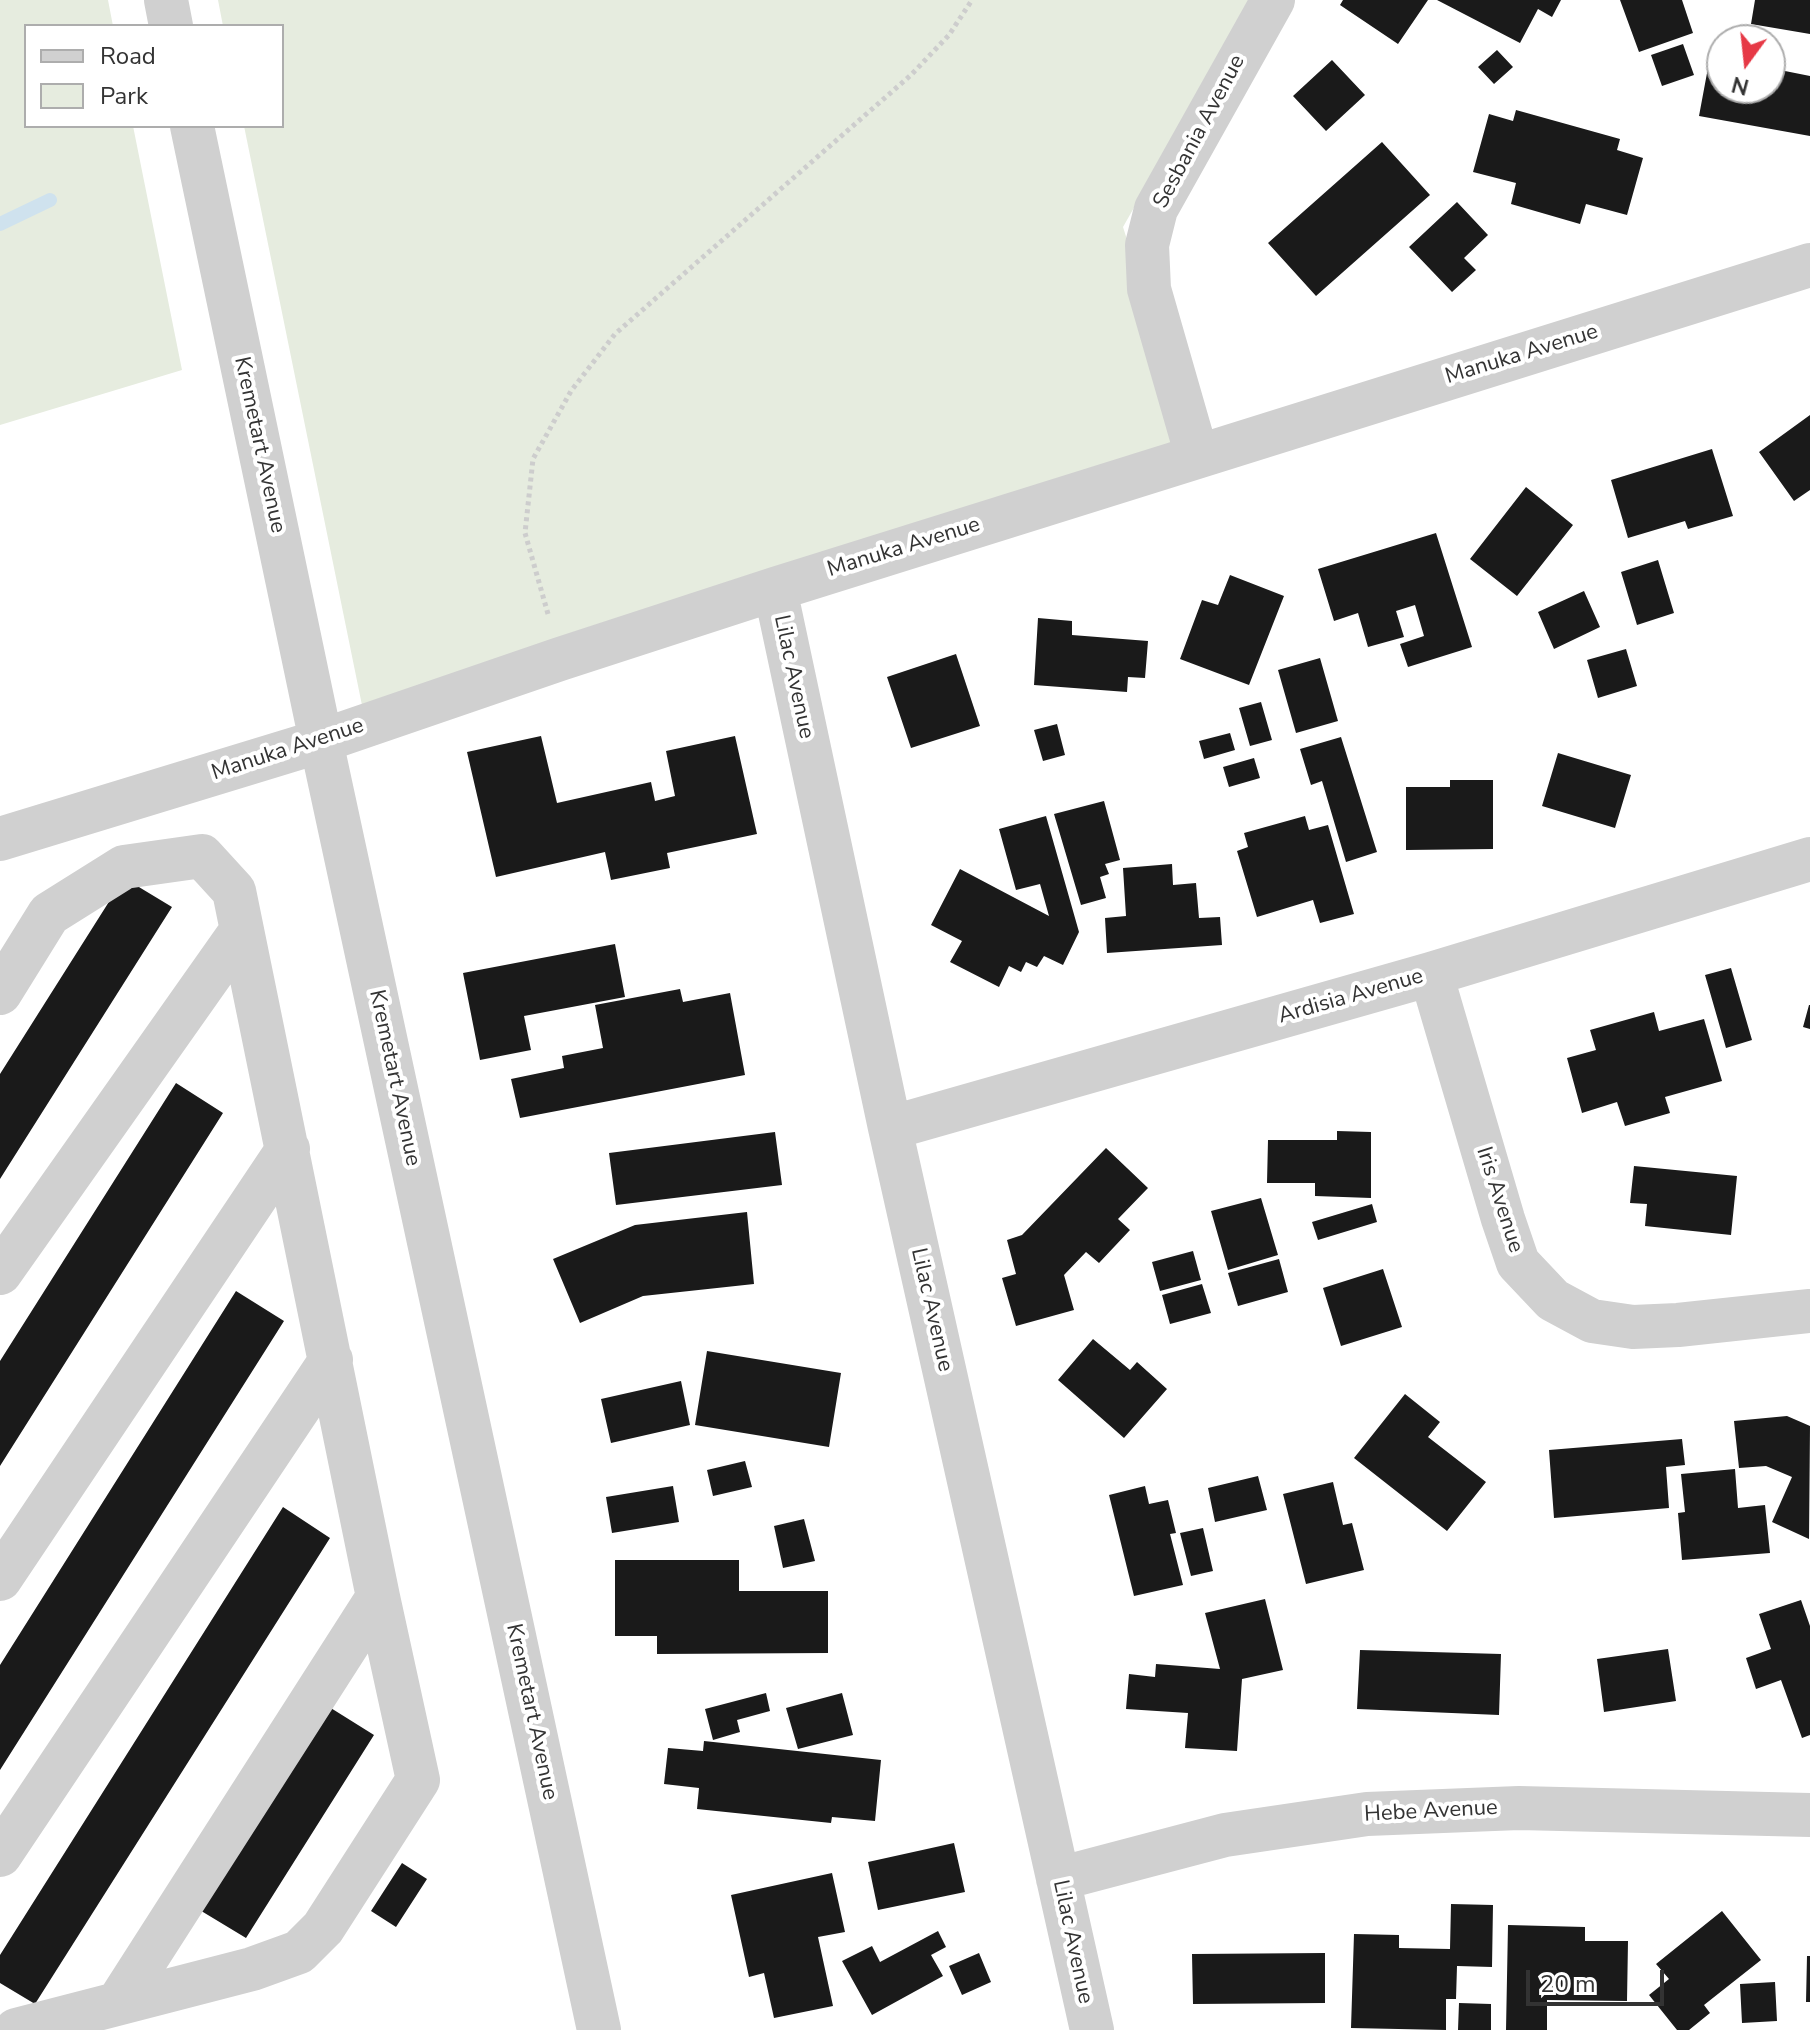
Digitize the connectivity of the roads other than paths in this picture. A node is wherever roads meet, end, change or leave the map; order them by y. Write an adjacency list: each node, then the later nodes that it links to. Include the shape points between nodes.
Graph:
1 (166, 0): 3 (street)
2 (1273, 0): 6 (street, Sesbania Avenue, via 1156,209 1147,245 1149,289)
3 (171, 24)
4 (192, 128): 8 (street, Kremetart Avenue)
5 (1810, 265): 6 (street, Manuka Avenue)
6 (1197, 456): 7 (street, Manuka Avenue)
7 (775, 589): 8 (street, Manuka Avenue); 14 (street, Lilac Avenue)
8 (321, 741): 9 (street, Manuka Avenue); 26 (street, Kremetart Avenue)
9 (0, 839)
10 (1810, 859): 12 (street, Ardisia Avenue)
11 (242, 930): 13 (street, via 234,891 202,856 124,867 49,914); 15 (street); 16 (street)
12 (1431, 974): 14 (street, Ardisia Avenue); 17 (street, Iris Avenue, via 1518,1263 1553,1300 1592,1321 1633,1327)
13 (0, 993)
14 (890, 1128): 23 (street, Lilac Avenue)
15 (288, 1149): 18 (street); 19 (street)
16 (0, 1273)
17 (1810, 1311)
18 (331, 1360): 20 (street); 22 (street)
19 (0, 1579)
20 (378, 1597): 24 (street); 24 (street, via 418,1780 323,1928 299,1952)
21 (1810, 1815): 23 (street, Hebe Avenue, via 1519,1808 1367,1814 1225,1835)
22 (0, 1855)
23 (1058, 1879): 27 (street, Lilac Avenue)
24 (118, 2003): 25 (street)
25 (16, 2030)
26 (599, 2030)
27 (1092, 2030)

